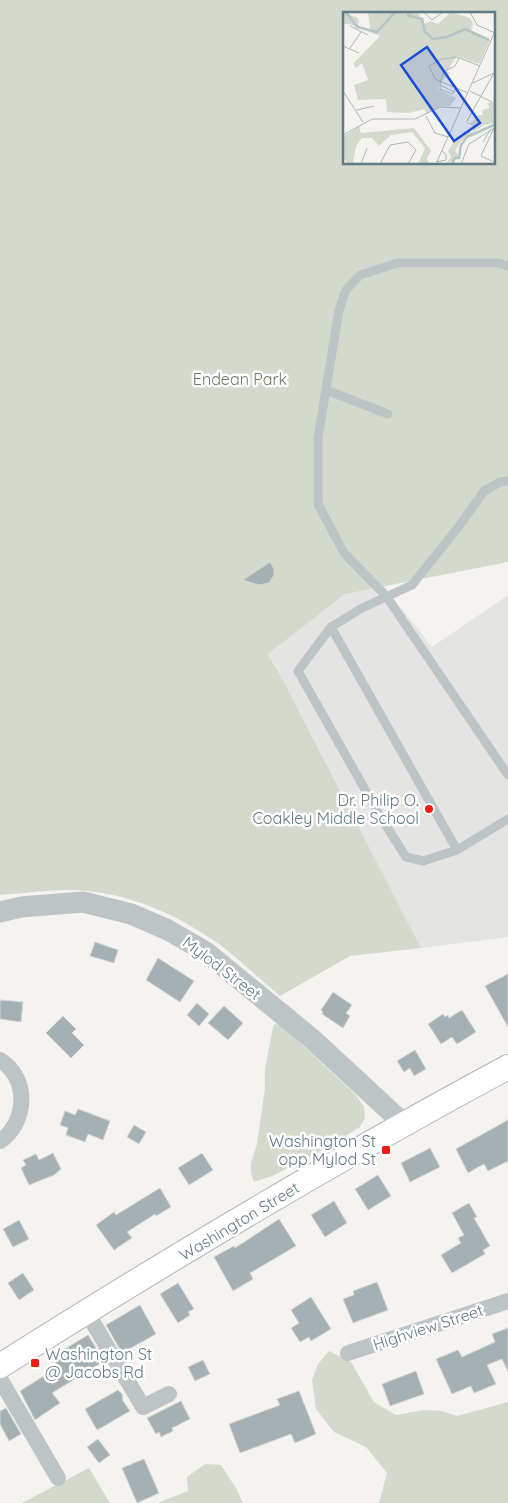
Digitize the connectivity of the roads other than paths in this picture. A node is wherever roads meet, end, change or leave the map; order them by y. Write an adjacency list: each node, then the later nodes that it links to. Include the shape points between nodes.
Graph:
1 (508, 266): 2 (lane, via 498,263 398,263 360,275 346,290 339,310)
2 (326, 390): 3 (lane); 5 (lane, via 318,438 318,504 344,553)
3 (388, 414)
4 (508, 481): 5 (lane, via 484,491 412,585)
5 (386, 596): 6 (lane); 7 (lane)
6 (331, 628): 9 (lane); 9 (lane, via 298,671 406,857 423,861)
7 (508, 775)
8 (508, 819): 9 (lane)
9 (456, 850)
10 (0, 912): 13 (street, Mylod Street, via 83,902 131,914 168,930 206,952 303,1032)
11 (0, 1060): 14 (street, via 15,1075 21,1089 22,1106 18,1122)
12 (508, 1067): 13 (main road, Washington Street)
13 (404, 1124): 16 (main road, Washington Street)
14 (0, 1141)
15 (508, 1301): 17 (street, Highview Street)
16 (86, 1311): 18 (main road, Washington Street); 20 (street, via 143,1406)
17 (348, 1353)
18 (0, 1366)
19 (0, 1379): 21 (street)
20 (169, 1394)
21 (58, 1478)

